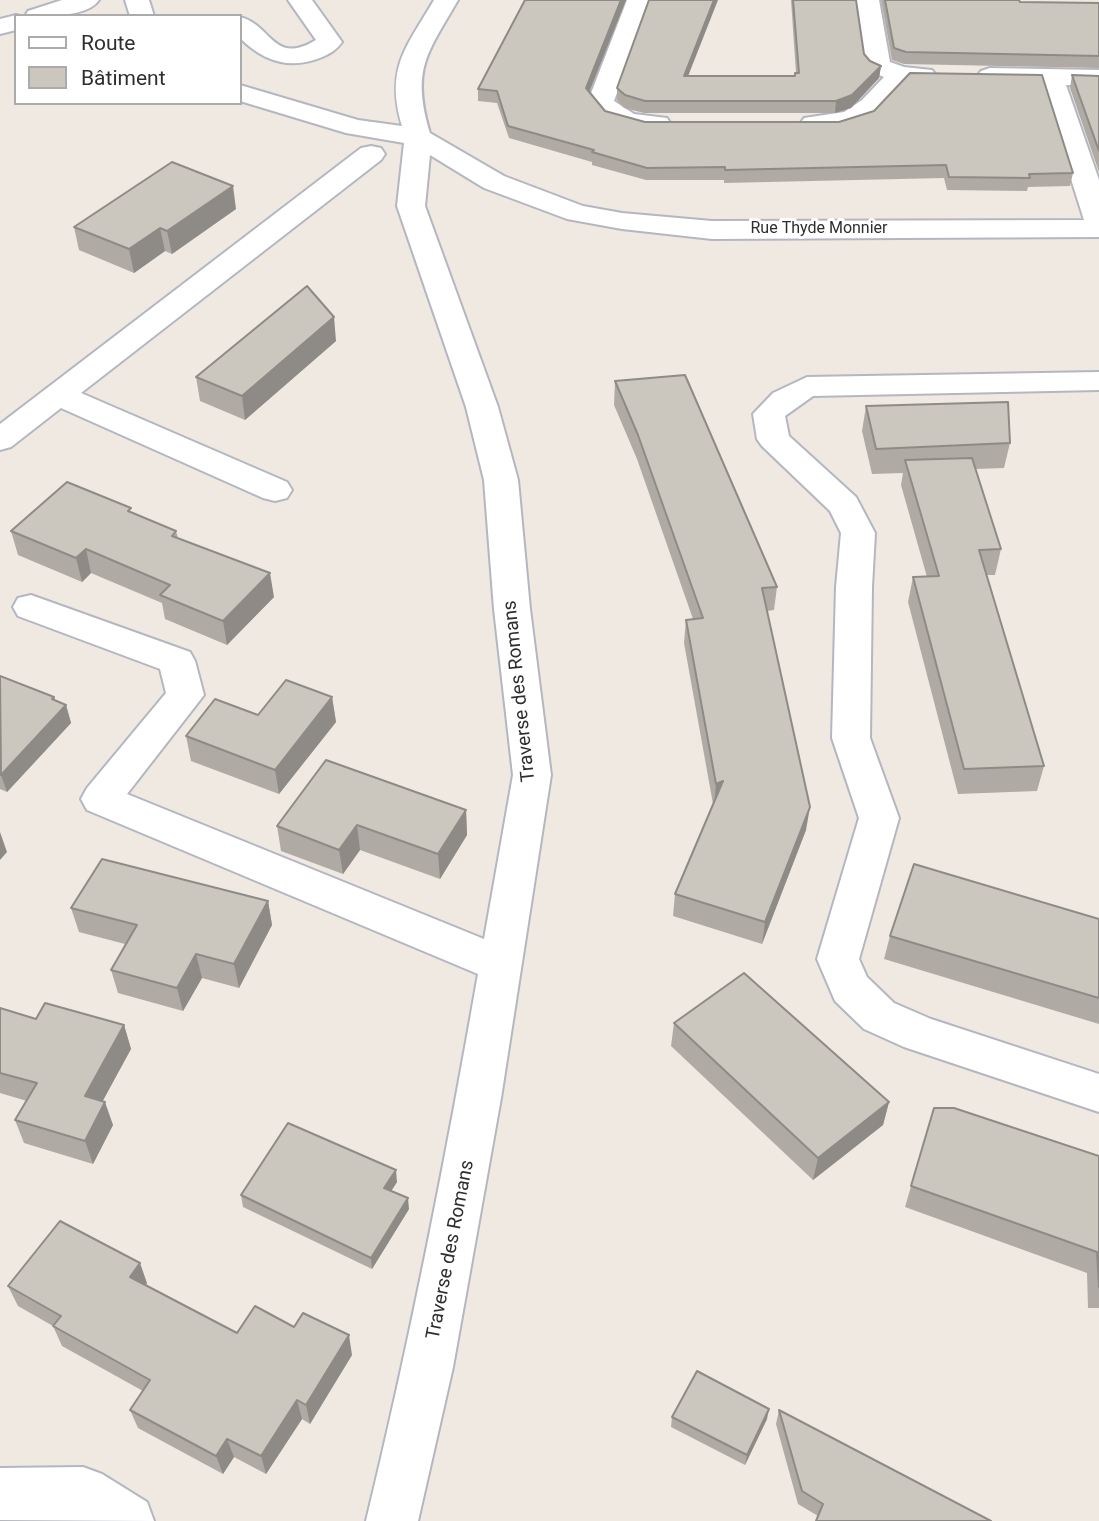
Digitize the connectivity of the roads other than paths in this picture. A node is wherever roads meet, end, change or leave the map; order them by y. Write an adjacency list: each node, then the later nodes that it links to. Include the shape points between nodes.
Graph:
1 (87, 0): 6 (street)
2 (300, 0): 7 (street, via 330,42 317,51 296,58 271,52)
3 (446, 0): 15 (street, Traverse des Romans, via 411,60 408,103)
4 (639, 0): 12 (street, via 601,101 607,112 623,120)
5 (867, 0): 8 (street, via 878,66)
6 (43, 14)
7 (242, 24)
8 (900, 75): 9 (street); 13 (street, via 861,116 837,124)
9 (1051, 77): 10 (street); 16 (street)
10 (1099, 78)
11 (245, 95): 14 (street, via 293,124); 15 (street, via 355,127)
12 (685, 124)
13 (782, 124)
14 (371, 154): 15 (street); 19 (street)
15 (417, 154): 17 (street, Rue Thyde Monnier, via 578,213 622,221 712,230); 23 (street, Traverse des Romans, via 411,205 482,407 501,480 532,775)
16 (1099, 222)
17 (1099, 228)
18 (1099, 381): 24 (street, via 807,387 769,414 773,439 844,505 858,533 851,738 879,818 838,959 850,988 879,1016 919,1034)
19 (58, 395): 20 (street); 21 (street)
20 (0, 440)
21 (275, 490)
22 (31, 607): 23 (street, via 177,661 185,695 101,799)
23 (502, 965): 27 (street, Traverse des Romans, via 428,1367)
24 (1099, 1093)
25 (0, 1494): 26 (street, via 83,1493)
26 (128, 1521)
27 (392, 1521)

